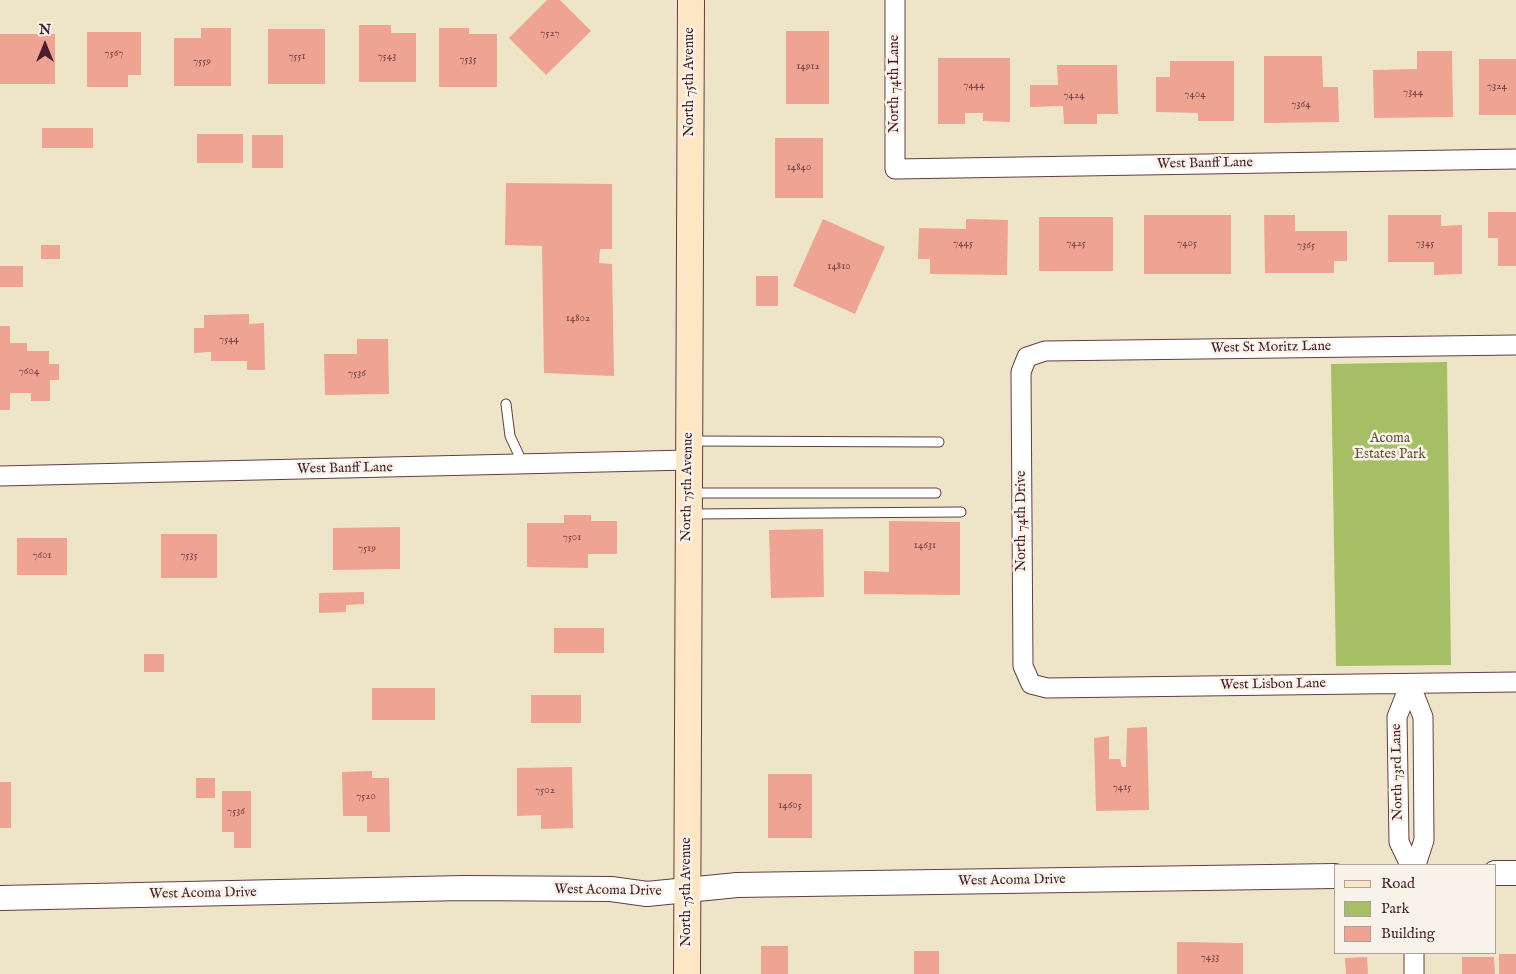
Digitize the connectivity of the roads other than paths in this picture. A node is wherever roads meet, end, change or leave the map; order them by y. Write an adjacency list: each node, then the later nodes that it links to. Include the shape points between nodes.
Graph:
1 (691, 0): 9 (main road, North 75th Avenue)
2 (894, 0): 4 (street, North 74th Lane)
3 (1516, 159): 4 (street, West Banff Lane)
4 (895, 168)
5 (1516, 345): 6 (street, West St Moritz Lane, via 1046,351)
6 (1027, 357): 16 (street, North 74th Drive, via 1021,372 1023,666)
7 (506, 404): 10 (lane, via 510,436)
8 (939, 442): 9 (lane)
9 (689, 451): 10 (street, West Banff Lane); 13 (main road, North 75th Avenue)
10 (523, 464): 11 (street, West Banff Lane)
11 (0, 476)
12 (936, 493): 13 (lane)
13 (688, 503): 14 (lane); 25 (main road, North 75th Avenue)
14 (961, 512)
15 (1516, 682): 17 (street, West Lisbon Lane)
16 (1031, 684): 17 (street, West Lisbon Lane, via 1047,688)
17 (1410, 684): 18 (street, North 73rd Lane, via 1397,717); 19 (street, North 73rd Lane, via 1423,717)
18 (1398, 796): 19 (street); 20 (street, North 73rd Lane, via 1399,842)
19 (1424, 796): 21 (street, North 73rd Lane, via 1424,840)
20 (1410, 864)
21 (1416, 864)
22 (1496, 873): 23 (street)
23 (1516, 873)
24 (1334, 876): 25 (street, West Acoma Drive, via 737,885)
25 (687, 890): 26 (street, West Acoma Drive, via 647,894 611,889 463,888); 28 (main road, North 75th Avenue)
26 (0, 898)
27 (1414, 954): 29 (street)
28 (687, 974)
29 (1414, 974)

